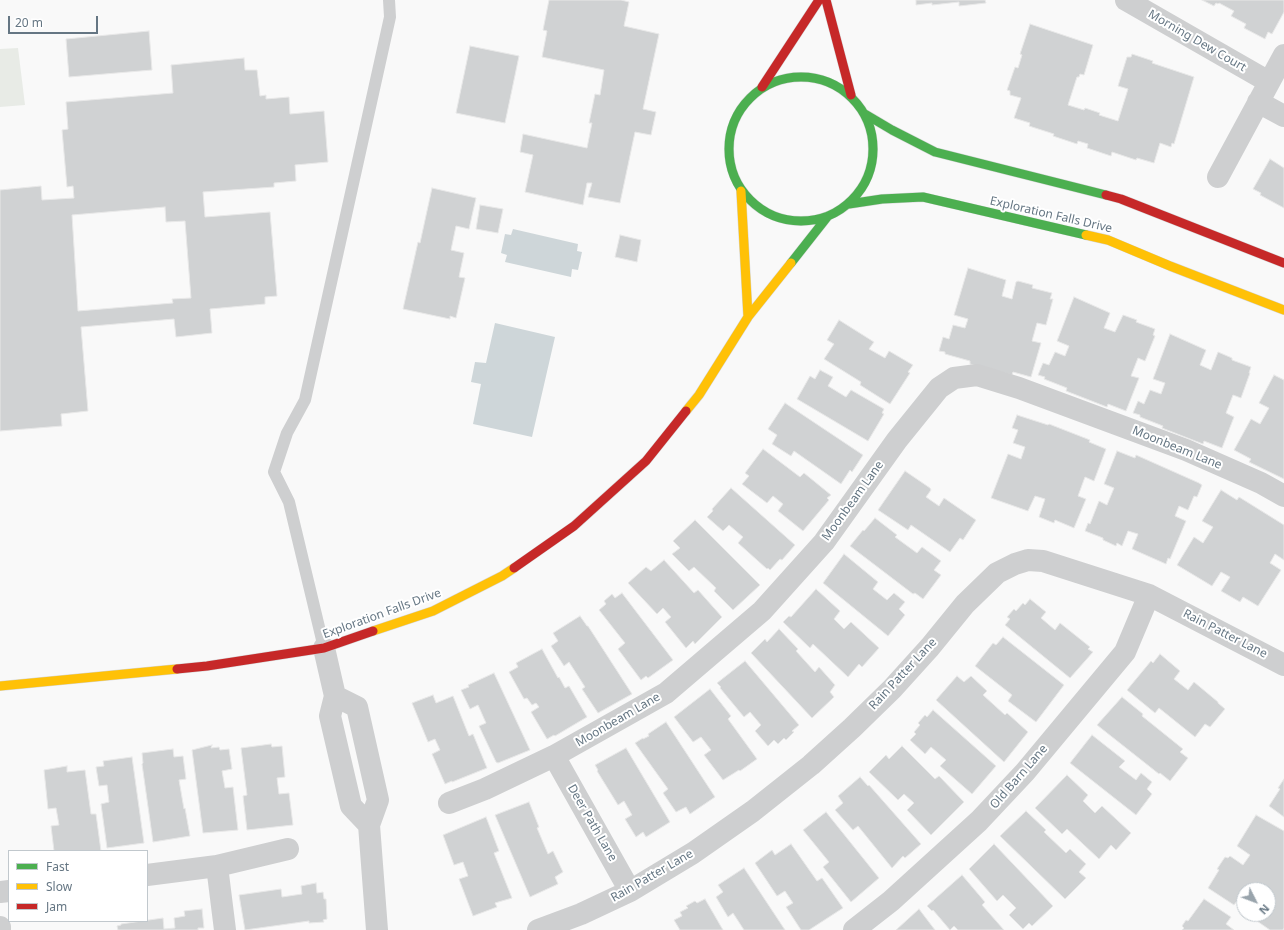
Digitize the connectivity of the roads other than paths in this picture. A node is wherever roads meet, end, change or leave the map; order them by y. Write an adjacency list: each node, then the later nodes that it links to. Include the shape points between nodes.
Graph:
1 (389, 0): 21 (lane, via 390,17 305,400 287,434 274,472 289,502)
2 (819, 0): 7 (street, Exploration Falls Drive)
3 (826, 0): 8 (street, Exploration Falls Drive)
4 (1126, 0): 6 (street, Morning Dew Court)
5 (1284, 55): 6 (street)
6 (1269, 82): 9 (street)
7 (762, 87): 8 (street, Exploration Falls Drive, via 784,78 808,76 830,81); 13 (street, Exploration Falls Drive, via 744,103 733,123 728,146 731,170)
8 (851, 95): 10 (street, Exploration Falls Drive)
9 (1258, 102): 11 (street); 12 (street)
10 (865, 114): 14 (street, Exploration Falls Drive, via 873,137 873,162 864,185); 16 (street, Exploration Falls Drive, via 935,152 1121,199)
11 (1284, 116)
12 (1218, 177)
13 (741, 191): 15 (street, Exploration Falls Drive, via 758,208 779,219 804,222); 18 (street, Exploration Falls Drive)
14 (848, 204): 15 (street, Exploration Falls Drive); 17 (street, Exploration Falls Drive, via 923,197 1108,240)
15 (828, 216): 18 (street, Exploration Falls Drive)
16 (1284, 263)
17 (1284, 310)
18 (748, 317): 21 (street, Exploration Falls Drive, via 699,395 646,461 574,526 502,576 433,611)
19 (1284, 496): 24 (street, Moonbeam Lane, via 1186,450 1019,388 977,375 954,378 939,388 897,440 824,542 762,611 666,693)
20 (1149, 595): 22 (street, Rain Patter Lane); 29 (street, Rain Patter Lane, via 1043,561 1028,560 997,573 965,604 892,689 810,765 753,811 693,853); 33 (street, Old Barn Lane, via 1125,652 1025,772 979,821 891,901)
21 (324, 648): 23 (street, Exploration Falls Drive, via 207,666); 31 (street, via 335,696 357,707 378,800 368,824)
22 (1282, 659)
23 (0, 686)
24 (554, 756): 25 (street, Moonbeam Lane); 29 (street, Deer Path Lane)
25 (449, 803)
26 (288, 849): 27 (street)
27 (217, 866): 28 (street); 30 (street)
28 (148, 875)
29 (630, 890): 32 (street, Rain Patter Lane, via 581,914)
30 (225, 930)
31 (377, 930)
32 (538, 930)
33 (854, 930)

